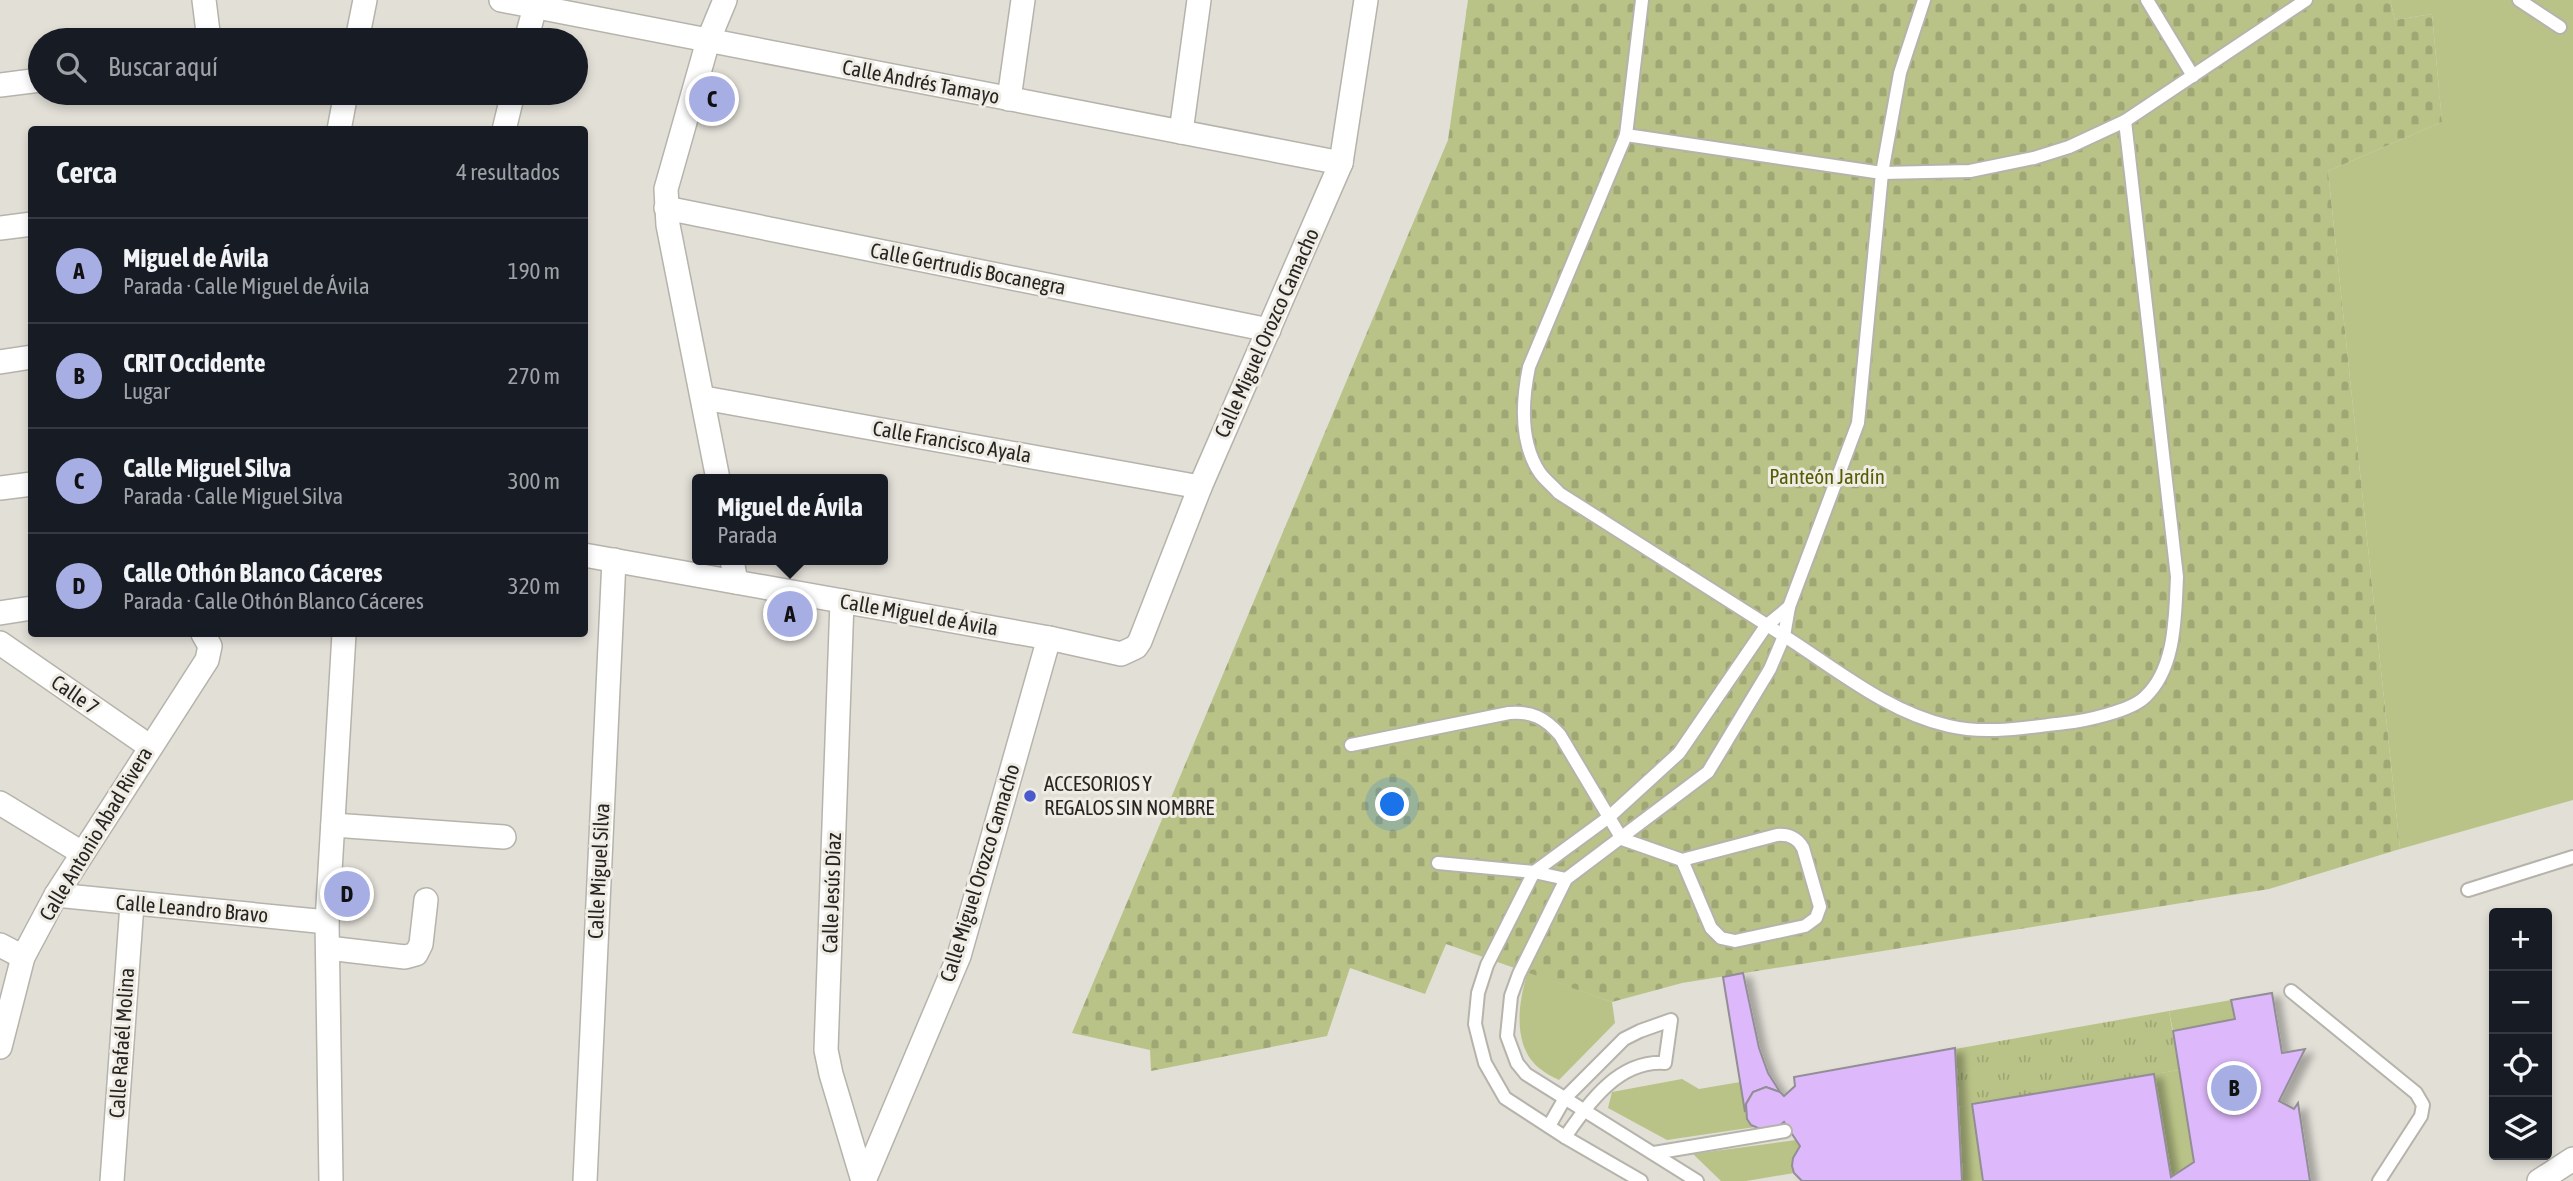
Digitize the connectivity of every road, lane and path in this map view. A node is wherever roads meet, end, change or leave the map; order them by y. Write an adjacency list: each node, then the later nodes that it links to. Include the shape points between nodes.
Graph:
1 (204, 0): 15 (street)
2 (365, 0): 16 (street)
3 (501, 0): 13 (street, Calle Andrés Tamayo)
4 (725, 0): 18 (street)
5 (1023, 0): 22 (street)
6 (1199, 0): 28 (street)
7 (1366, 0): 30 (street, Calle Miguel Orozco Camacho)
8 (1642, 0): 29 (lane)
9 (1924, 0): 31 (lane, via 1900,73)
10 (2147, 0): 19 (lane)
11 (2306, 0): 19 (lane)
12 (2519, 0): 14 (lane)
13 (535, 3): 17 (street); 18 (street, Calle Andrés Tamayo)
14 (2560, 27)
15 (208, 28)
16 (359, 28)
17 (529, 28)
18 (708, 41): 22 (street, Calle Andrés Tamayo); 32 (street, via 666,190)
19 (2193, 76): 25 (lane)
20 (28, 82): 21 (street)
21 (0, 85)
22 (1009, 99): 28 (street, Calle Andrés Tamayo)
23 (344, 105): 26 (street)
24 (510, 105): 27 (street)
25 (2125, 121): 31 (lane, via 2069,147 2004,166); 51 (lane, via 2177,577 2171,643 2161,677 2144,699 2116,711 2075,722 1975,731 1925,719 1888,703)
26 (340, 126)
27 (505, 126)
28 (1181, 132): 30 (street, Calle Andrés Tamayo)
29 (1626, 135): 31 (lane); 50 (lane, via 1529,367 1523,394 1529,449 1541,473 1559,493)
30 (1341, 163): 35 (street, Calle Miguel Orozco Camacho)
31 (1882, 173): 47 (lane, via 1858,423)
32 (666, 208): 35 (street, Calle Gertrudis Bocanegra); 38 (street)
33 (28, 224): 34 (street)
34 (0, 228)
35 (1269, 330): 41 (street, Calle Miguel Orozco Camacho)
36 (28, 358): 37 (street)
37 (0, 362)
38 (704, 398): 39 (street); 41 (street, Calle Francisco Ayala)
39 (717, 474)
40 (28, 484): 42 (street)
41 (1200, 487): 56 (street, Calle Miguel Orozco Camacho, via 1140,641)
42 (0, 488)
43 (588, 556): 44 (street, Calle Miguel de Ávila)
44 (614, 560): 45 (street, Calle Miguel de Ávila); 89 (street, Calle Miguel Silva)
45 (734, 571): 46 (street, Calle Miguel de Ávila)
46 (842, 601): 54 (street, Calle Miguel de Ávila); 90 (street, Calle Jesús Díaz, via 826,1050)
47 (1790, 607): 50 (lane); 51 (lane)
48 (28, 609): 49 (street)
49 (0, 613)
50 (1766, 626): 51 (lane); 60 (lane, via 1679,753)
51 (1784, 636): 63 (lane, via 1770,669 1708,772)
52 (205, 637): 58 (street, Calle Antonio Abad Rivera, via 210,646 207,660)
53 (344, 637): 61 (street)
54 (1049, 638): 56 (street, Calle Miguel de Ávila); 90 (street, Calle Miguel Orozco Camacho, via 959,957)
55 (0, 643): 58 (street, Calle 7)
56 (1128, 652)
57 (1351, 745): 60 (lane, via 1509,713 1535,714 1560,735)
58 (149, 747): 64 (street, Calle Antonio Abad Rivera)
59 (0, 803): 64 (street)
60 (1609, 817): 63 (lane); 68 (lane)
61 (333, 825): 62 (street); 74 (street)
62 (504, 837)
63 (1622, 839): 66 (lane); 69 (lane)
64 (82, 853): 71 (street, Calle Antonio Abad Rivera)
65 (2573, 857): 70 (lane)
66 (1682, 860): 66 (lane, via 1711,928 1721,939 1735,941 1805,926 1819,912 1803,848 1790,836 1777,835)
67 (1438, 863): 68 (lane)
68 (1534, 872): 69 (lane); 82 (lane, via 1487,965 1475,1024 1485,1063 1505,1098)
69 (1566, 879): 80 (lane, via 1519,974 1507,1022 1517,1063 1526,1074)
70 (2468, 890)
71 (56, 895): 73 (street, Calle Leandro Bravo); 77 (street, Calle Antonio Abad Rivera)
72 (426, 900): 76 (street, via 416,954 405,957)
73 (132, 904): 74 (street, Calle Leandro Bravo); 87 (street, Calle Rafaél Molina)
74 (327, 922): 76 (street)
75 (0, 945): 77 (street)
76 (328, 948): 88 (street)
77 (23, 957): 79 (street, Calle Antonio Abad Rivera)
78 (2291, 991): 93 (lane, via 2416,1093 2423,1105 2421,1116)
79 (0, 1047)
80 (1565, 1098): 81 (lane); 81 (lane, via 1624,1039 1671,1020 1665,1063 1628,1069); 82 (lane)
81 (1584, 1110): 84 (lane); 85 (lane)
82 (1549, 1126): 84 (lane)
83 (1785, 1132): 85 (lane)
84 (1565, 1137): 91 (lane)
85 (1654, 1153): 92 (lane)
86 (2573, 1159): 94 (street)
87 (112, 1181)
88 (331, 1181)
89 (585, 1181)
90 (864, 1181)
91 (1641, 1181)
92 (1698, 1181)
93 (2379, 1181)
94 (2539, 1181)

